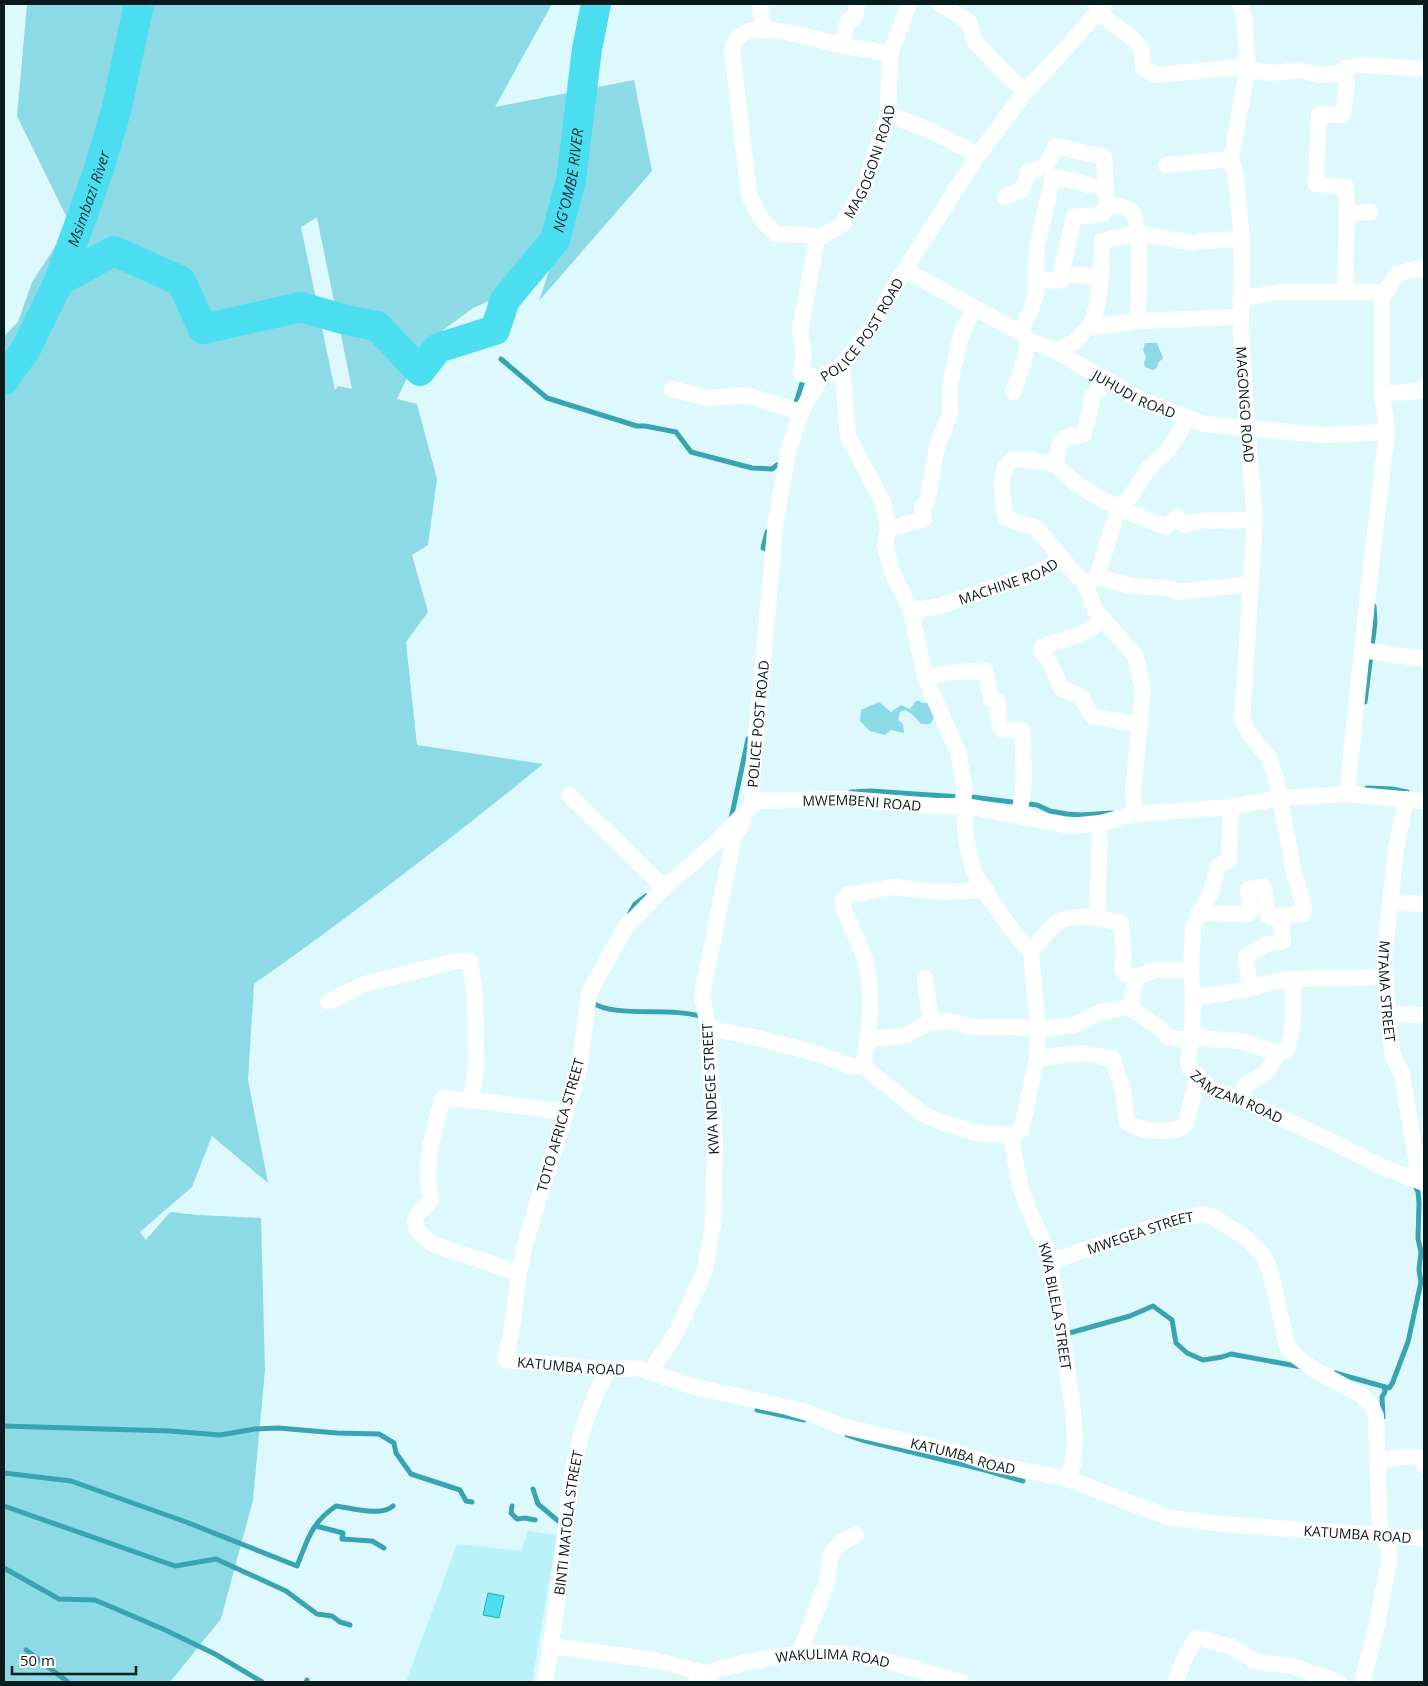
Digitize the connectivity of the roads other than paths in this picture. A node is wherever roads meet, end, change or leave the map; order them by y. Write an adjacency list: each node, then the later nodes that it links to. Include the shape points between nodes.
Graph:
1 (760, 4): 7 (street)
2 (857, 4): 8 (street, via 855,17 848,21)
3 (909, 4): 9 (street, MAGOGONI ROAD)
4 (940, 4): 13 (street, via 969,22 974,41)
5 (1240, 4): 10 (street, MAGONGO ROAD)
6 (1100, 5): 10 (street, via 1104,17 1132,38 1142,50 1143,68 1157,75); 13 (street, POLICE POST ROAD, via 1078,35)
7 (764, 30): 8 (street, via 801,34); 24 (street, via 739,36 732,50 750,195 762,220 776,234 811,235)
8 (842, 46): 9 (street)
9 (890, 56): 14 (street, MAGOGONI ROAD)
10 (1248, 66): 12 (street, via 1254,71 1276,73 1298,70 1320,75); 16 (street, MAGONGO ROAD)
11 (1424, 69): 12 (street, via 1360,65 1344,68)
12 (1344, 72): 22 (street, via 1347,84 1343,115 1319,114 1316,184 1346,187)
13 (1026, 91): 15 (street, POLICE POST ROAD)
14 (888, 114): 15 (street); 24 (street, MAGOGONI ROAD, via 864,187 843,224)
15 (978, 155): 27 (street, POLICE POST ROAD)
16 (1231, 159): 17 (street); 25 (street, MAGONGO ROAD, via 1236,177)
17 (1166, 164)
18 (1105, 187): 19 (street, via 1104,157 1055,146 1048,162 1037,170 1029,171 1022,190); 20 (street); 29 (street, via 1081,184 1067,177 1053,177 1037,246)
19 (1004, 198)
20 (1107, 205): 23 (street, via 1128,208 1133,213); 28 (street, via 1103,214 1074,217)
21 (1370, 212): 22 (street)
22 (1347, 214): 31 (street)
23 (1139, 233): 25 (street, via 1194,243); 30 (street, via 1102,241); 36 (street)
24 (817, 239): 41 (street, via 800,331 804,354 801,374)
25 (1242, 239): 33 (street, MAGONGO ROAD)
26 (1424, 269): 32 (street, via 1397,274 1386,292)
27 (906, 272): 34 (street, JUHUDI ROAD); 40 (street, POLICE POST ROAD, via 871,328)
28 (1061, 274): 29 (street, via 1061,280 1056,282); 30 (street)
29 (1035, 277): 38 (street, via 1037,290)
30 (1101, 277): 37 (street)
31 (1345, 292): 32 (street); 33 (street, via 1282,292)
32 (1382, 293): 46 (street)
33 (1240, 298): 35 (street, MAGONGO ROAD)
34 (974, 308): 38 (street, JUHUDI ROAD); 54 (street, via 962,332 950,384 950,414 937,446 927,502 922,507 924,519)
35 (1240, 317): 36 (street); 49 (street, MAGONGO ROAD)
36 (1138, 321): 37 (street, via 1095,327)
37 (1091, 324): 39 (street, via 1075,342)
38 (1025, 337): 39 (street, JUHUDI ROAD); 45 (street, via 1025,358)
39 (1056, 351): 42 (street, JUHUDI ROAD)
40 (842, 365): 41 (street, POLICE POST ROAD); 54 (street, via 848,437 883,502)
41 (820, 378): 47 (street, POLICE POST ROAD)
42 (1102, 378): 48 (street, JUHUDI ROAD, via 1141,400); 51 (street, via 1098,392 1093,396 1084,434 1063,440)
43 (672, 389): 47 (street, via 706,398 746,395)
44 (1424, 389): 46 (street)
45 (1013, 392)
46 (1382, 394): 50 (street)
47 (801, 412): 68 (street, POLICE POST ROAD, via 788,452 776,520 751,793)
48 (1186, 418): 49 (street, JUHUDI ROAD, via 1204,424); 52 (street, via 1168,450)
49 (1247, 428): 50 (street, JUHUDI ROAD, via 1323,435); 53 (street, MAGONGO ROAD)
50 (1387, 432): 60 (street)
51 (1056, 465): 52 (street, via 1065,475); 55 (street, via 1018,459 1009,462 1003,469 1002,499 1006,518 1036,528)
52 (1118, 509): 53 (street, via 1166,527 1177,517 1184,525 1198,521); 56 (street)
53 (1255, 520): 57 (street, MAGONGO ROAD)
54 (888, 529): 58 (street, via 884,545 891,569)
55 (1061, 558): 56 (street, MACHINE ROAD); 58 (street, MACHINE ROAD, via 1040,572 936,607)
56 (1091, 580): 57 (street, via 1169,588 1176,592); 59 (street, MACHINE ROAD, via 1095,610)
57 (1251, 584): 66 (street, MAGONGO ROAD, via 1242,719 1269,758)
58 (911, 611): 62 (street)
59 (1104, 620): 63 (street, MACHINE ROAD, via 1135,656 1143,689); 63 (street, via 1080,635 1043,646 1041,650 1061,688 1081,697 1092,716)
60 (1362, 650): 61 (street); 64 (street)
61 (1424, 659)
62 (926, 678): 70 (street, via 958,752 965,791 963,798); 73 (street, via 954,672 985,671 991,699 998,702 999,726 1003,730 1022,730 1024,784)
63 (1140, 725): 72 (street, MACHINE ROAD, via 1133,791)
64 (1347, 794): 66 (street, MWEMBENI ROAD); 67 (street, MWEMBENI ROAD)
65 (569, 795): 75 (street)
66 (1279, 798): 71 (street, MWEMBENI ROAD); 80 (street, MAGONGO ROAD, via 1304,906 1303,914)
67 (1406, 799): 69 (street, MWEMBENI ROAD); 77 (street, MTAMA STREET, via 1396,849)
68 (756, 801): 70 (street, MWEMBENI ROAD, via 848,799); 75 (street, TOTO AFRICA STREET, via 710,849); 95 (street, KWA NDEGE STREET, via 734,836 725,878 702,994)
69 (1424, 801)
70 (968, 806): 73 (street, MWEMBENI ROAD); 76 (street, via 965,824 972,866)
71 (1231, 807): 72 (street, MWEMBENI ROAD); 79 (street, ZAMZAM ROAD, via 1229,860 1218,866 1210,895)
72 (1136, 814): 74 (street, MWEMBENI ROAD)
73 (1018, 816): 74 (street, MWEMBENI ROAD, via 1070,826)
74 (1100, 823): 81 (street)
75 (665, 887): 105 (street, TOTO AFRICA STREET, via 625,928 589,993 579,1070)
76 (986, 890): 82 (street); 98 (street, via 939,892 894,887 848,895 842,901 863,955 869,988)
77 (1391, 902): 78 (street); 86 (street, MTAMA STREET, via 1384,959)
78 (1424, 904)
79 (1199, 913): 80 (street, via 1247,914 1250,912 1248,889 1264,887 1267,914); 83 (street, ZAMZAM ROAD, via 1193,928)
80 (1280, 916): 88 (street, via 1283,941 1264,945 1246,957)
81 (1097, 918): 82 (street, via 1069,918 1057,923); 84 (street, via 1121,923 1122,970)
82 (1031, 951): 96 (street)
83 (1191, 970): 84 (street, via 1155,970); 89 (street, ZAMZAM ROAD)
84 (1136, 977): 91 (street)
85 (925, 978): 94 (street)
86 (1386, 978): 87 (street); 92 (street, MTAMA STREET)
87 (1293, 979): 88 (street); 99 (street, via 1292,1031 1286,1051)
88 (1250, 989): 89 (street)
89 (1193, 998): 97 (street, ZAMZAM ROAD)
90 (328, 1002): 104 (street, via 364,984 458,961 470,961 475,996 476,1069)
91 (1128, 1007): 96 (street, via 1101,1012 1077,1024); 97 (street, via 1148,1018 1168,1037)
92 (1388, 1014): 93 (street); 107 (street, MTAMA STREET, via 1393,1056 1402,1075)
93 (1424, 1015)
94 (931, 1023): 96 (street, via 950,1021 971,1027); 98 (street, via 905,1036)
95 (708, 1028): 101 (street, via 812,1052 850,1066); 112 (street, KWA NDEGE STREET, via 715,1144 713,1224 705,1270 676,1333)
96 (1038, 1029): 100 (street)
97 (1192, 1038): 99 (street, via 1242,1041); 102 (street, ZAMZAM ROAD, via 1188,1062 1190,1069)
98 (868, 1039): 101 (street)
99 (1278, 1052): 103 (street, via 1267,1073 1245,1085)
100 (1037, 1058): 102 (street, via 1084,1053 1113,1059 1123,1091 1127,1122 1154,1130 1182,1128); 106 (street, via 1021,1132)
101 (863, 1066): 106 (street, via 923,1114 977,1133)
102 (1198, 1075): 103 (street, ZAMZAM ROAD, via 1216,1091)
103 (1241, 1099): 107 (street, ZAMZAM ROAD, via 1380,1166)
104 (471, 1100): 105 (street); 109 (street, via 443,1098 430,1152 431,1200 416,1216 418,1231 435,1245)
105 (566, 1112): 109 (street, TOTO AFRICA STREET)
106 (1011, 1135): 108 (street, KWA BILELA STREET, via 1025,1201)
107 (1422, 1182)
108 (1050, 1262): 113 (street, MWEGEA STREET, via 1193,1214 1208,1215 1228,1226 1265,1258 1287,1346 1315,1370 1363,1396 1372,1407 1376,1416); 115 (street, KWA BILELA STREET, via 1074,1428 1072,1464)
109 (519, 1272): 110 (street, TOTO AFRICA STREET)
110 (505, 1360): 111 (street, KATUMBA ROAD)
111 (608, 1369): 112 (street, KATUMBA ROAD); 119 (street, BINTI MATOLA STREET, via 587,1413 573,1464)
112 (650, 1372): 115 (street, KATUMBA ROAD, via 695,1387 787,1407 840,1426)
113 (1377, 1462): 114 (street, via 1417,1457 1423,1459); 117 (street, MWEGEA STREET)
114 (1424, 1466)
115 (1066, 1479): 117 (street, KATUMBA ROAD, via 1170,1518)
116 (856, 1535): 120 (street, via 840,1543 830,1556 827,1582)
117 (1380, 1535): 118 (street, KATUMBA ROAD); 126 (street, via 1388,1545 1389,1561 1384,1595)
118 (1424, 1538)
119 (550, 1646): 121 (street, WAKULIMA ROAD, via 654,1660); 122 (street, BINTI MATOLA STREET)
120 (799, 1654): 121 (street, WAKULIMA ROAD, via 769,1657); 123 (street, WAKULIMA ROAD, via 828,1653 872,1659)
121 (701, 1678)
122 (545, 1682)
123 (960, 1682)
124 (1176, 1682): 125 (street, via 1196,1638 1232,1647 1254,1661 1291,1666)
125 (1338, 1682)
126 (1362, 1682)

